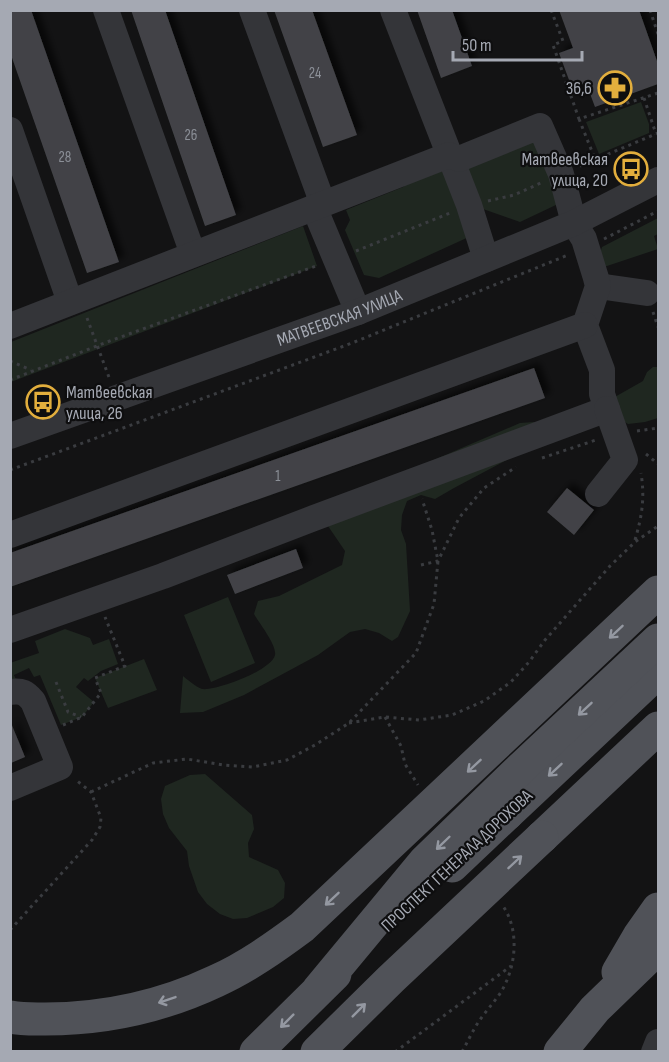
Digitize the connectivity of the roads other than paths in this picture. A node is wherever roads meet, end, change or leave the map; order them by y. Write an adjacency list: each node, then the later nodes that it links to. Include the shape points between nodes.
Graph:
1 (106, 10): 9 (street)
2 (252, 10): 7 (street)
3 (393, 10): 5 (street)
4 (10, 130): 13 (street)
5 (449, 155): 7 (street); 8 (street, via 459,159 540,126 561,174); 10 (street)
6 (658, 180): 8 (street, МАТВЕЕВСКАЯ УЛИЦА)
7 (319, 206): 9 (street); 14 (street)
8 (574, 223): 10 (street, МАТВЕЕВСКАЯ УЛИЦА); 11 (street, via 584,239)
9 (192, 254): 13 (street)
10 (486, 259): 14 (street, МАТВЕЕВСКАЯ УЛИЦА)
11 (598, 286): 12 (street); 15 (street)
12 (647, 293)
13 (77, 307): 16 (street)
14 (358, 312): 18 (street, МАТВЕЕВСКАЯ УЛИЦА)
15 (585, 325): 17 (street, via 602,370 602,394); 20 (street)
16 (10, 326)
17 (607, 409): 19 (street, via 625,460); 22 (street)
18 (10, 436)
19 (598, 494)
20 (10, 535)
21 (658, 592): 32 (main road, one-way to 32, via 308,921 270,950 217,981 161,1003 93,1017)
22 (10, 630)
23 (658, 640): 30 (main road, one-way to 30, bridge, via 425,861)
24 (658, 672): 30 (main road, ПРОСПЕКТ ГЕНЕРАЛА ДОРОХОВА, one-way to 30, bridge)
25 (10, 692): 27 (street, via 20,690 33,702 60,767)
26 (658, 728): 35 (main road, one-way to 26, bridge)
27 (10, 788)
28 (658, 909): 31 (main road)
29 (658, 948): 31 (main road)
30 (318, 990): 34 (main road, ПРОСПЕКТ ГЕНЕРАЛА ДОРОХОВА, one-way to 34, bridge)
31 (595, 1009): 36 (main road)
32 (10, 1017)
33 (658, 1042): 37 (street)
34 (256, 1052)
35 (317, 1052)
36 (560, 1052)
37 (654, 1052)

